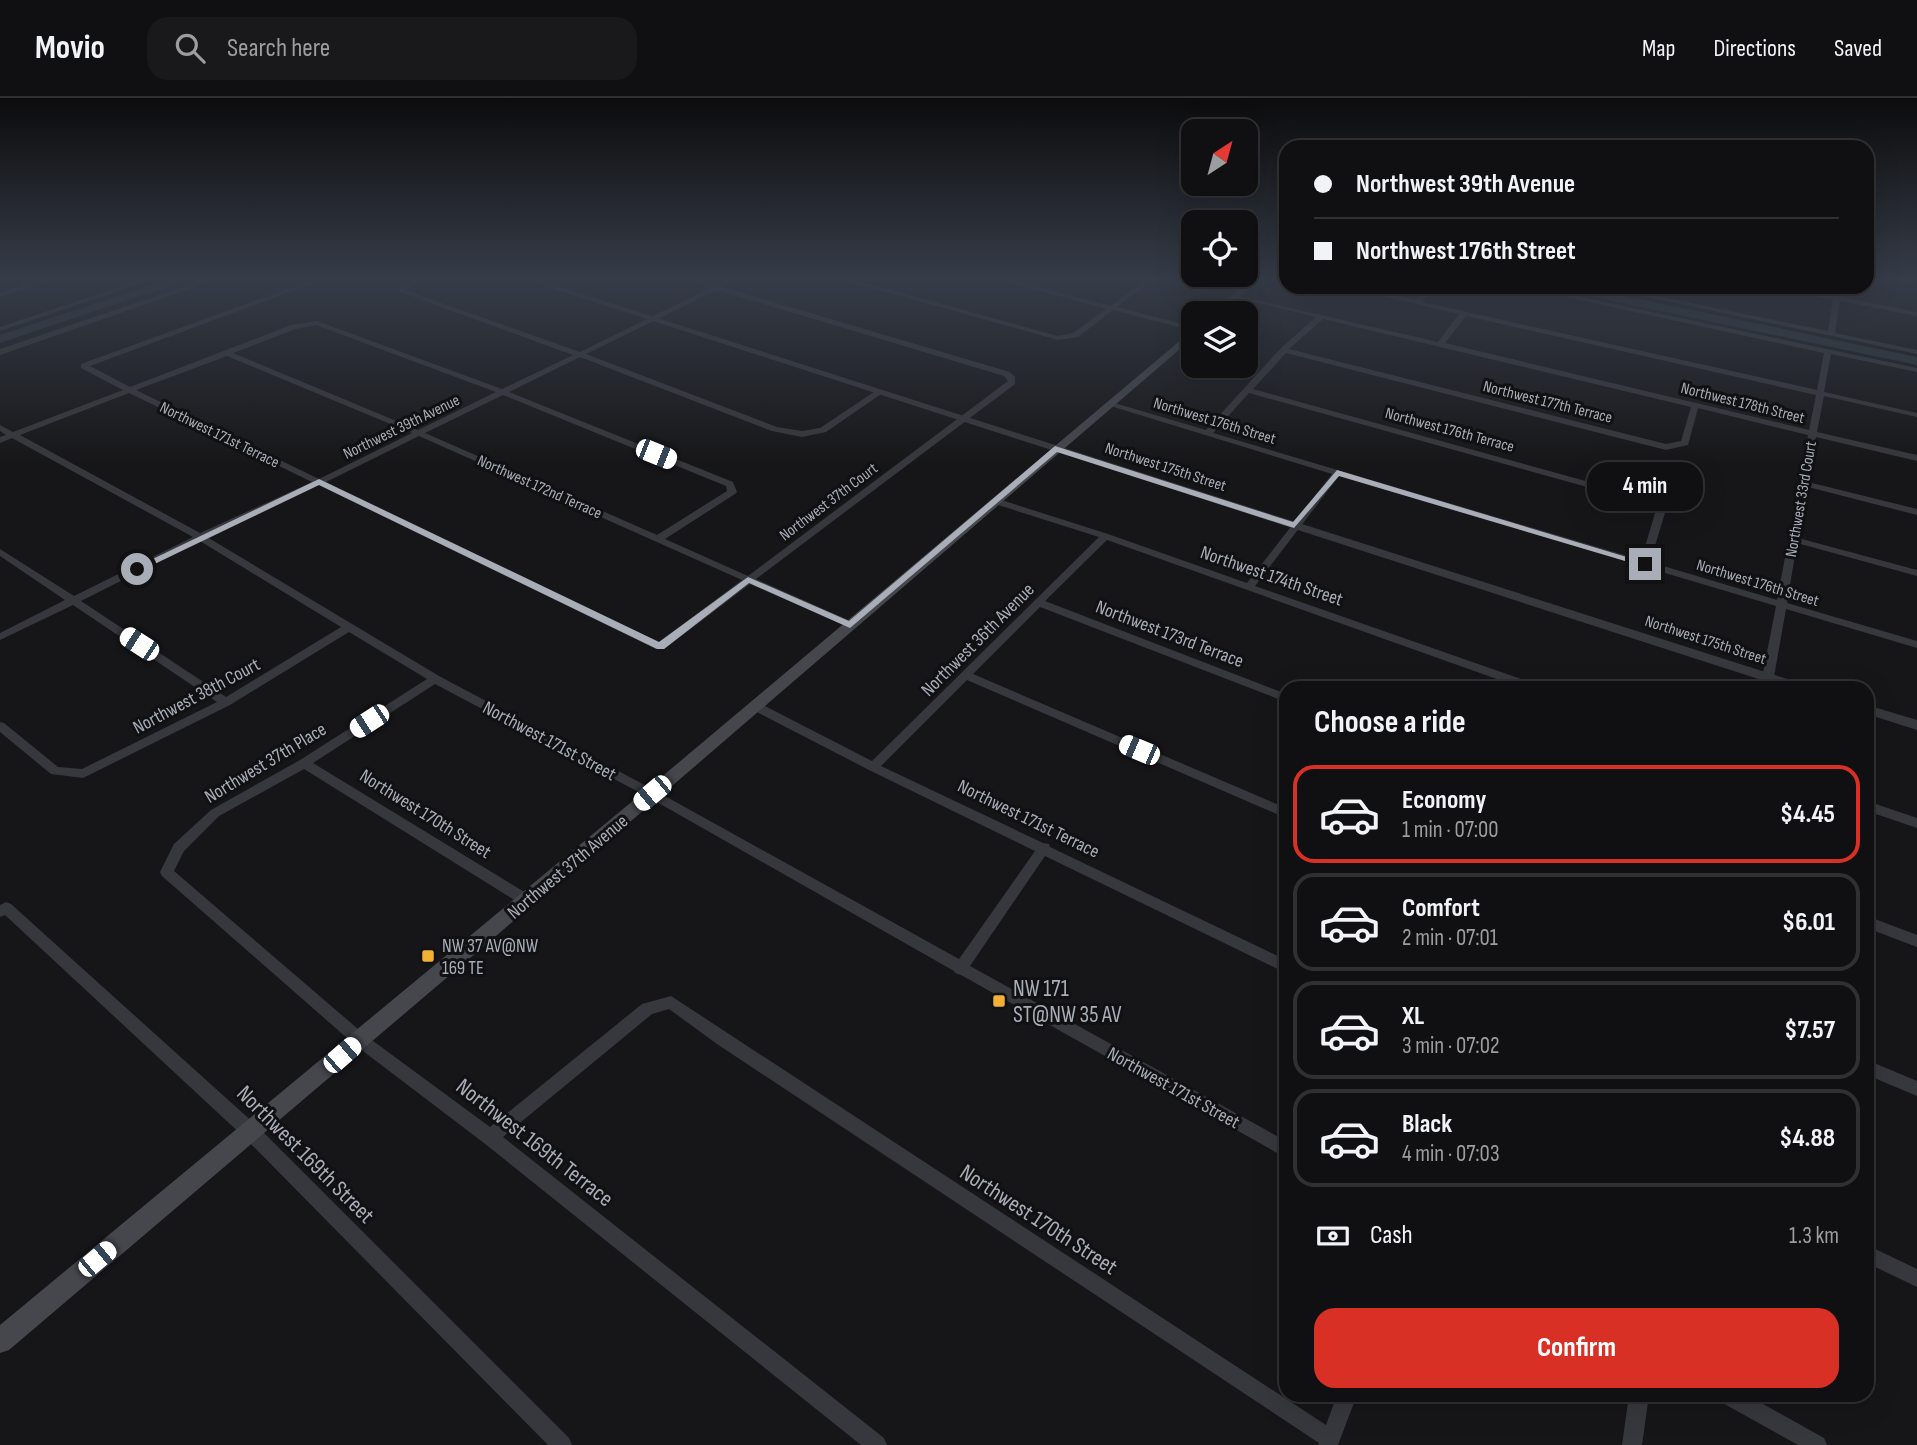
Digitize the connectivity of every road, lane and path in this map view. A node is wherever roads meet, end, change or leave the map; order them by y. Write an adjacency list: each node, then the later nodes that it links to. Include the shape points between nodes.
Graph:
1 (36, 340): 19 (street)
2 (155, 340): 25 (street, Northwest 171st Terrace, via 84,366)
3 (261, 340): 21 (street)
4 (364, 340): 26 (street)
5 (539, 340): 22 (street)
6 (608, 340): 22 (street, Northwest 39th Avenue)
7 (715, 340): 27 (street, Northwest 175th Street)
8 (891, 340): 32 (street, Northwest 37th Court, via 1012,379)
9 (1296, 340): 17 (street)
10 (1418, 340): 16 (street, Northwest 178th Street)
11 (1444, 340): 16 (street)
12 (1583, 340): 28 (street)
13 (1775, 340): 18 (street)
14 (1856, 340): 20 (street)
15 (1181, 341): 29 (main road, Northwest 37th Avenue)
16 (1440, 345): 30 (street, Northwest 178th Street)
17 (1284, 351): 24 (street); 30 (street, Northwest 177th Terrace, via 1667,447 1685,443)
18 (1828, 351): 23 (street); 28 (street, Northwest 33rd Court)
19 (0, 352)
20 (1917, 352)
21 (227, 353): 25 (street); 34 (street, Northwest 172nd Terrace)
22 (579, 354): 26 (street, Northwest 39th Avenue); 27 (street, via 775,429 802,434 823,430)
23 (1917, 370)
24 (1248, 390): 36 (street); 53 (street, Northwest 176th Terrace, via 1644,499 1660,513)
25 (131, 391): 37 (street); 42 (street, Northwest 171st Terrace)
26 (502, 392): 34 (street, Northwest 39th Avenue); 44 (street)
27 (880, 393): 32 (street, Northwest 175th Street)
28 (1819, 393): 31 (street); 35 (street, Northwest 33rd Court)
29 (1108, 404): 36 (street, Northwest 176th Street); 39 (main road, Northwest 37th Avenue)
30 (1695, 405): 35 (street, Northwest 178th Street)
31 (1917, 415)
32 (963, 419): 39 (street, Northwest 175th Street); 55 (street, Northwest 37th Court)
33 (0, 428): 37 (street, Northwest 171st Street)
34 (418, 433): 42 (street, Northwest 39th Avenue); 50 (street, Northwest 172nd Terrace)
35 (1812, 433): 40 (street, Northwest 178th Street); 43 (street, Northwest 33rd Court)
36 (1207, 434): 41 (street, Northwest 176th Street)
37 (13, 435): 38 (street); 49 (street, Northwest 171st Street)
38 (0, 440)
39 (1055, 449): 45 (main road, Northwest 37th Avenue); 47 (street, Northwest 175th Street)
40 (1917, 458)
41 (1337, 473): 47 (street); 53 (street, Northwest 176th Street)
42 (319, 482): 49 (street, Northwest 39th Avenue); 64 (street, Northwest 171st Terrace)
43 (1803, 483): 46 (street); 51 (street, Northwest 33rd Court)
44 (730, 484): 50 (street, via 732,492)
45 (995, 501): 48 (street, Northwest 174th Street); 60 (main road, Northwest 37th Avenue)
46 (1917, 512)
47 (1294, 526): 56 (street); 68 (street, Northwest 175th Street)
48 (1105, 536): 56 (street, Northwest 174th Street); 58 (street, Northwest 36th Avenue)
49 (200, 537): 57 (street, Northwest 39th Avenue); 61 (street, Northwest 171st Street)
50 (659, 538): 55 (street, Northwest 172nd Terrace)
51 (1793, 539): 54 (street); 59 (street, Northwest 33rd Court)
52 (0, 552): 57 (street)
53 (1645, 564): 59 (street, Northwest 176th Street)
54 (1917, 573)
55 (748, 579): 60 (street, Northwest 172nd Terrace); 64 (street, Northwest 37th Court)
56 (1249, 587): 67 (street, Northwest 174th Street)
57 (74, 601): 62 (street, Northwest 39th Avenue); 71 (street)
58 (1040, 603): 65 (street, Northwest 36th Avenue); 70 (street, Northwest 173rd Terrace)
59 (1782, 605): 63 (street, Northwest 176th Street); 69 (street, Northwest 33rd Court)
60 (850, 625): 72 (main road, Northwest 37th Avenue)
61 (347, 628): 66 (street, Northwest 171st Street); 71 (street, Northwest 38th Court)
62 (0, 637)
63 (1917, 645)
64 (660, 647)
65 (967, 676): 77 (street, Northwest 36th Avenue); 81 (street)
66 (435, 679): 76 (street, Northwest 37th Place); 79 (street, Northwest 171st Street)
67 (1514, 681)
68 (1764, 681)
69 (1767, 681)
70 (1279, 695)
71 (226, 702): 78 (street, Northwest 38th Court, via 83,774)
72 (755, 706): 77 (street, Northwest 171st Terrace); 79 (main road, Northwest 37th Avenue)
73 (1874, 711): 74 (street)
74 (1917, 725)
75 (0, 726): 78 (street)
76 (304, 763): 84 (street, Northwest 37th Place, via 215,814 179,848); 85 (street, Northwest 170th Street)
77 (873, 767): 83 (street, Northwest 171st Terrace)
78 (55, 771)
79 (652, 793): 85 (main road, Northwest 37th Avenue); 90 (street, Northwest 171st Street)
80 (1874, 808): 82 (street)
81 (1279, 810)
82 (1917, 823)
83 (1044, 848): 89 (street, Northwest 171st Terrace); 90 (street)
84 (167, 872): 91 (street, Northwest 169th Terrace)
85 (526, 900): 91 (main road, Northwest 37th Avenue)
86 (3, 909): 94 (street, Northwest 169th Street)
87 (1874, 925): 88 (street)
88 (1917, 941)
89 (1279, 964)
90 (960, 968): 96 (street, Northwest 171st Street)
91 (360, 1040): 94 (main road, Northwest 37th Avenue); 95 (street, Northwest 169th Terrace)
92 (1874, 1070): 93 (street)
93 (1917, 1089)
94 (251, 1132): 99 (main road, Northwest 37th Avenue); 104 (street, Northwest 169th Street)
95 (491, 1137): 103 (street, Northwest 170th Street, via 647,1009 671,1002); 105 (street, Northwest 169th Terrace)
96 (1279, 1146)
97 (1874, 1257): 98 (street)
98 (1917, 1278)
99 (0, 1341)
100 (1344, 1402): 103 (street)
101 (1638, 1402): 106 (street)
102 (1741, 1402): 107 (street)
103 (1329, 1442)
104 (562, 1445)
105 (877, 1445)
106 (1632, 1445)
107 (1818, 1445)

